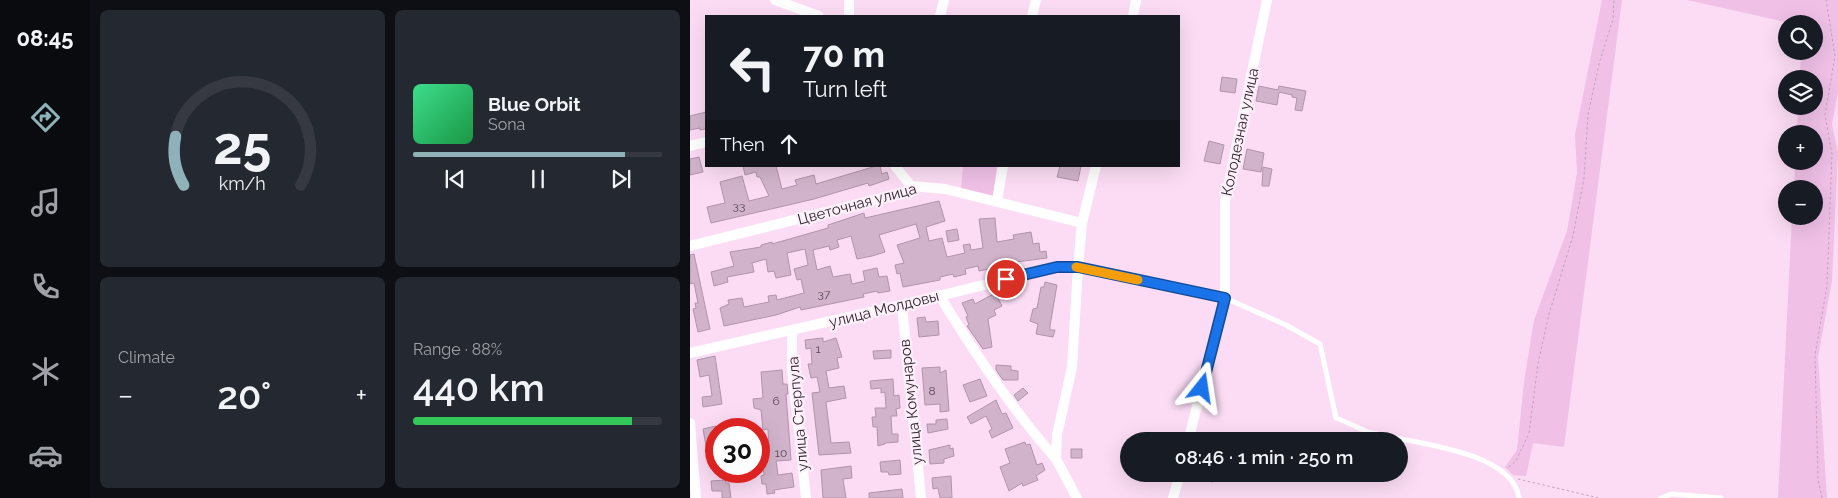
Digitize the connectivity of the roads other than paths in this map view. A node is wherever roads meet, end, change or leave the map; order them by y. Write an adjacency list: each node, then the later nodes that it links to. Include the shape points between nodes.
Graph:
1 (775, 0): 7 (street)
2 (849, 0): 8 (street)
3 (944, 0): 9 (street)
4 (1036, 0): 10 (street)
5 (1136, 0): 11 (street)
6 (1267, 0): 23 (street, Колодезная улица, via 1225,201)
7 (816, 15)
8 (849, 15)
9 (940, 15)
10 (1032, 15)
11 (1132, 15)
12 (705, 142): 13 (street)
13 (690, 146)
14 (896, 167): 17 (street)
15 (1003, 167): 18 (street)
16 (1096, 167): 19 (street)
17 (911, 186): 18 (street, Цветочная улица, via 945,189); 20 (street, Цветочная улица, via 906,192)
18 (997, 201): 19 (street, Цветочная улица)
19 (1082, 223): 21 (street)
20 (690, 246)
21 (1078, 267): 22 (street, улица Молдовы, via 1057,267); 23 (lane); 29 (street, via 1072,367 1057,436)
22 (939, 296): 24 (street, улица Молдовы); 29 (street, via 991,377)
23 (1225, 298): 28 (street, Колодезная улица); 36 (lane, via 1320,344 1336,418 1368,431 1470,454 1508,476 1518,489)
24 (902, 306): 25 (street, улица Молдовы); 33 (street, улица Комунаров)
25 (792, 330): 26 (street, улица Молдовы); 32 (street, улица Стерпула, via 792,368)
26 (690, 353)
27 (690, 423): 31 (street)
28 (1190, 432)
29 (1056, 459): 34 (street)
30 (1178, 482): 35 (street)
31 (696, 498)
32 (806, 498)
33 (920, 498)
34 (1077, 498)
35 (1173, 498)
36 (1519, 498)
37 (1661, 498): 38 (lane, via 1671,494)
38 (1721, 498)

